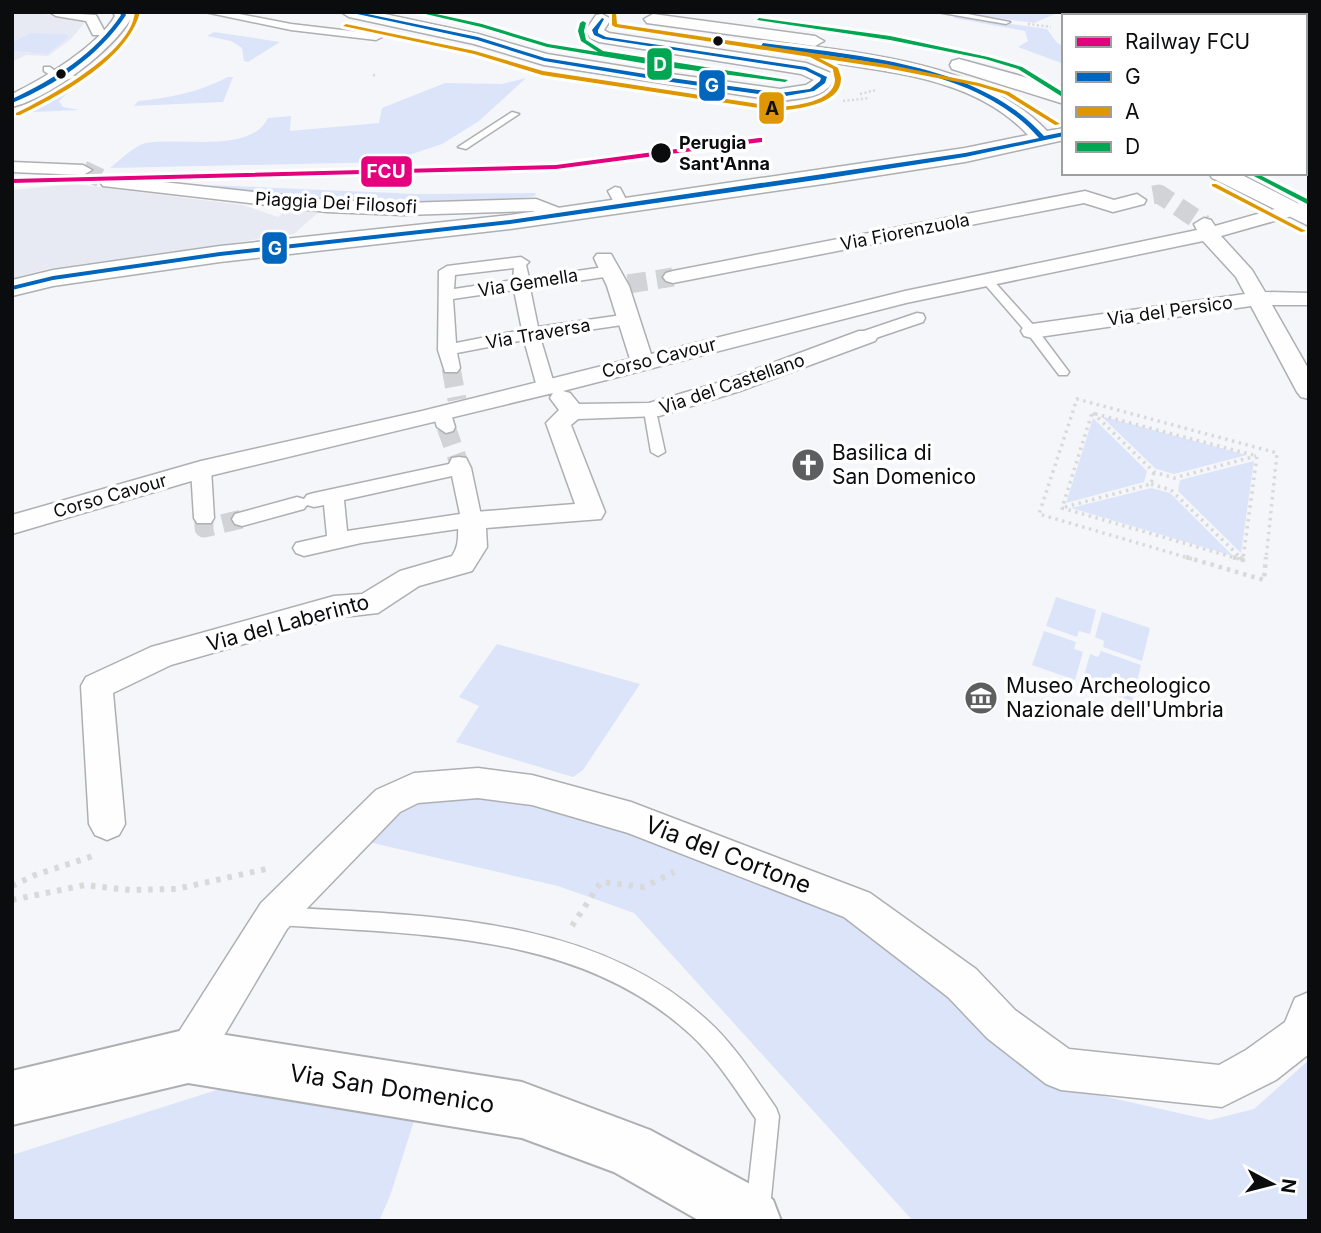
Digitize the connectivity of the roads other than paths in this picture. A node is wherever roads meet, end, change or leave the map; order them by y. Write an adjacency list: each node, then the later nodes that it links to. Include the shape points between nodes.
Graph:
1 (55, 12): 12 (street, via 91,18)
2 (106, 12): 12 (street, via 112,17)
3 (121, 12): 15 (street, via 124,15 118,28)
4 (210, 12): 13 (street)
5 (349, 12): 10 (street, via 478,39 580,67 764,98 812,89 824,77 806,69)
6 (727, 12): 11 (street)
7 (941, 12): 9 (lane)
8 (655, 19): 10 (street, via 619,31); 11 (street); 16 (street, via 888,52); 24 (street, via 686,35 916,72 1011,107)
9 (1006, 22)
10 (598, 23)
11 (759, 28): 14 (street)
12 (98, 32): 15 (street)
13 (376, 37)
14 (938, 52): 17 (street, via 974,55); 18 (street, via 1010,69)
15 (59, 74): 19 (street); 21 (street)
16 (1014, 79): 20 (street); 22 (street)
17 (1062, 80)
18 (1062, 88)
19 (12, 92)
20 (1062, 96)
21 (12, 101)
22 (1062, 110)
23 (515, 114): 25 (lane)
24 (1054, 136): 32 (street, via 952,157 619,199)
25 (463, 147)
26 (12, 167): 27 (street)
27 (83, 170)
28 (1224, 175): 31 (street)
29 (109, 182): 32 (street, Piaggia Dei Filosofi, via 327,206 536,205)
30 (1144, 198): 35 (street, Via Fiorenzuola, via 1113,206 1085,197)
31 (1303, 210): 33 (street, Corso Cavour)
32 (561, 215): 38 (street, via 220,254)
33 (1206, 229): 36 (street, Corso Cavour); 40 (street, via 1245,274)
34 (615, 275): 37 (street, Via Gemella); 43 (street)
35 (673, 277)
36 (986, 279): 44 (lane); 48 (street, Corso Cavour)
37 (521, 284): 39 (street, Via Gemella); 39 (street, via 521,257 447,271); 45 (street)
38 (12, 288)
39 (445, 295): 47 (street)
40 (1259, 298): 41 (street, Via del Persico); 44 (street, Via del Persico); 52 (street)
41 (1309, 299)
42 (917, 318): 46 (street, Via del Castellano)
43 (629, 319): 45 (street, Via Traversa); 48 (street)
44 (1032, 331): 50 (lane)
45 (531, 333): 47 (street, Via Traversa); 51 (street)
46 (867, 336): 53 (street, Via del Castellano)
47 (447, 350): 49 (street)
48 (642, 361): 51 (street, Corso Cavour)
49 (451, 368)
50 (1063, 372)
51 (550, 386): 54 (street); 56 (street, Corso Cavour)
52 (1309, 391)
53 (650, 411): 54 (street, Via del Castellano); 55 (lane)
54 (572, 412): 60 (street, via 558,423 591,512)
55 (658, 452)
56 (201, 469): 58 (street); 61 (street, Corso Cavour)
57 (315, 500): 59 (street); 60 (street, via 460,466); 62 (street)
58 (204, 518)
59 (242, 519)
60 (472, 520): 62 (street); 64 (street, Via del Laberinto, via 473,547 463,564 410,578 368,605 334,607 163,656 97,686)
61 (12, 525)
62 (338, 541): 63 (street)
63 (304, 548)
64 (107, 824)
65 (274, 916): 66 (street, Via del Cortone, via 388,801 414,788 478,783 532,790 631,818 857,905 962,983 1002,1024 1061,1069 1222,1086 1261,1065 1299,1036); 67 (street, Via del Cortone); 69 (lane, via 433,928 542,944 619,971 689,1019 728,1059 768,1116)
66 (1309, 1012)
67 (188, 1056): 68 (main road, Via San Domenico); 69 (main road, Via San Domenico, via 522,1110 630,1150)
68 (12, 1098)
69 (754, 1221)

